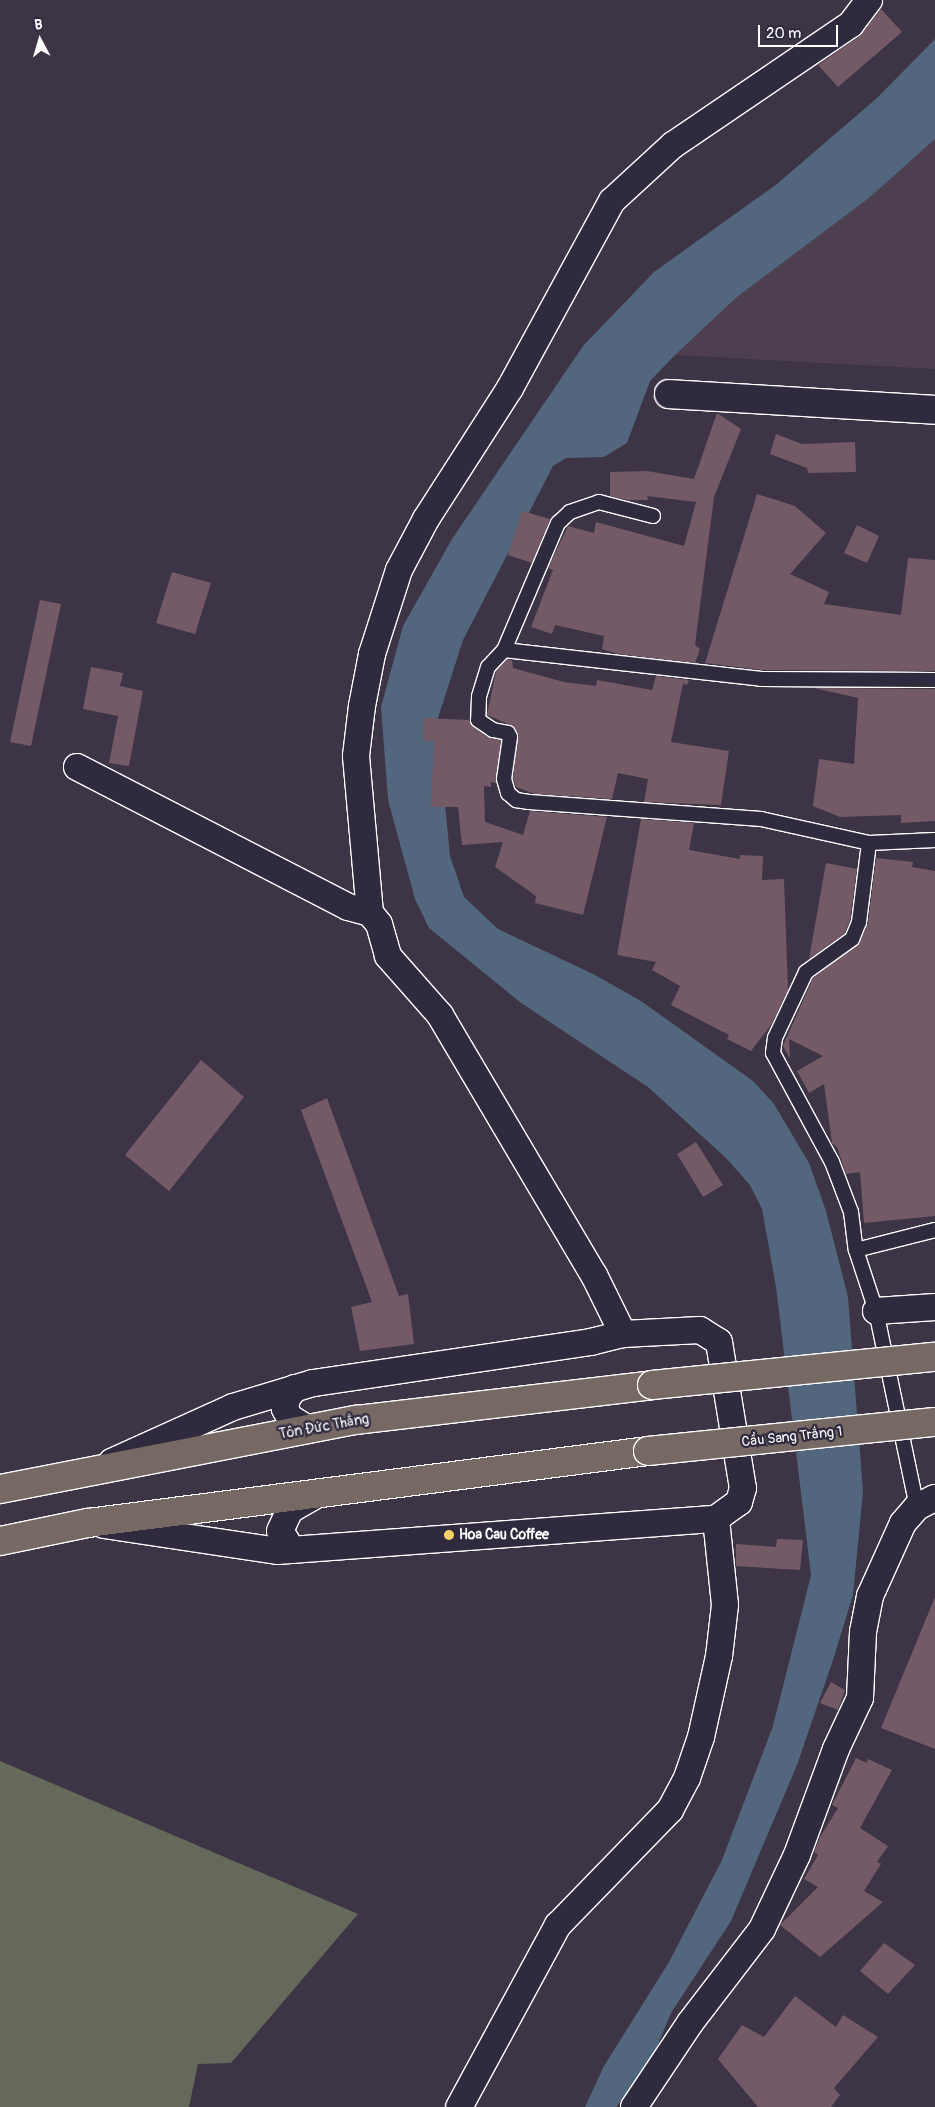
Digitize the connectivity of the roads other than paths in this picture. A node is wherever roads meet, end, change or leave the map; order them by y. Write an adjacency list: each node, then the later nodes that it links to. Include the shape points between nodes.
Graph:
1 (870, 0): 10 (street, via 850,24 673,145 612,201 510,388 399,570 384,613 362,706 356,756)
2 (669, 394): 3 (street)
3 (935, 410)
4 (653, 516): 5 (lane, via 599,502 570,512 558,523)
5 (504, 650): 6 (lane, via 761,679); 9 (lane, via 482,679 477,715 484,726 508,733 510,737 504,788 516,800 635,812 761,819)
6 (935, 680)
7 (77, 767): 10 (street)
8 (935, 840): 9 (lane)
9 (869, 843): 12 (lane, via 859,922 852,939 806,972 775,1038 773,1053 832,1162 851,1212)
10 (374, 918): 15 (street, via 388,956 440,1015 594,1275)
11 (935, 1230): 12 (lane)
12 (856, 1250): 14 (lane)
13 (935, 1307): 14 (street)
14 (876, 1311): 23 (lane)
15 (623, 1334): 17 (street, via 591,1342 407,1368); 24 (street, via 700,1330 719,1342 743,1488 739,1502)
16 (935, 1358): 19 (highway, Tôn Đức Thắng, bridge, via 652,1385 356,1420)
17 (295, 1388): 19 (street, via 287,1398 285,1408 290,1418); 20 (street, via 233,1407)
18 (935, 1422): 22 (highway, Cầu Sang Trắng 1, bridge, via 648,1451)
19 (308, 1430): 20 (highway, Tôn Đức Thắng)
20 (93, 1470): 21 (highway, Tôn Đức Thắng)
21 (0, 1489)
22 (318, 1493): 25 (highway); 27 (street, via 290,1510 280,1531)
23 (926, 1503): 29 (street, via 903,1523 870,1596 863,1632 860,1698 836,1748 798,1855 762,1929 690,2023)
24 (716, 1519): 27 (street); 28 (street, via 725,1605 719,1656 701,1737 687,1778 670,1810 558,1925)
25 (88, 1523): 26 (highway); 27 (street, via 277,1551)
26 (0, 1541)
27 (292, 1550)
28 (459, 2107)
29 (634, 2107)

